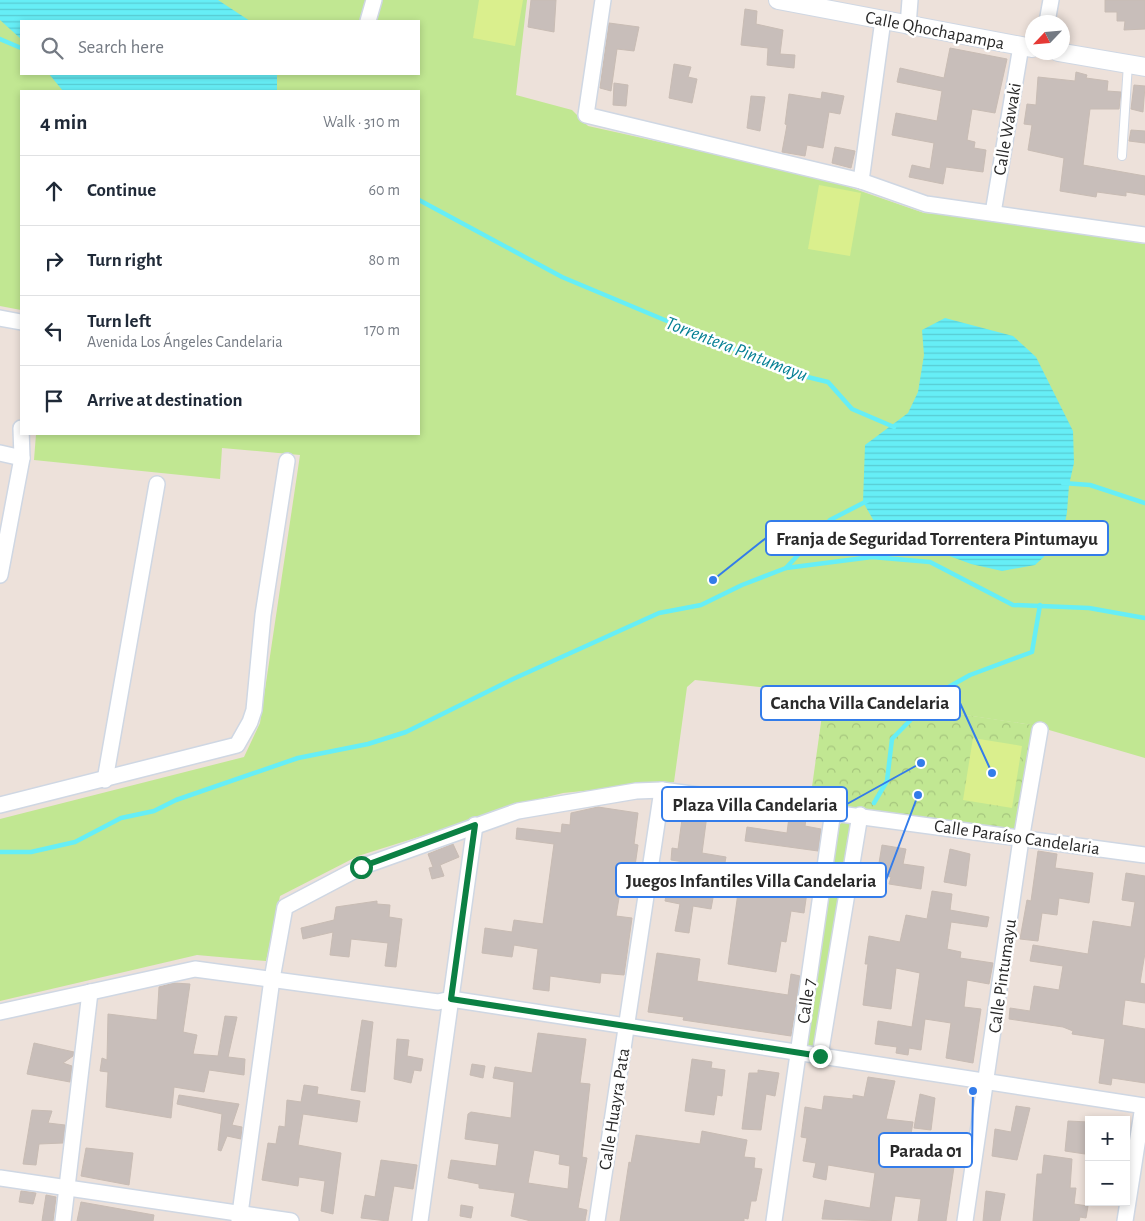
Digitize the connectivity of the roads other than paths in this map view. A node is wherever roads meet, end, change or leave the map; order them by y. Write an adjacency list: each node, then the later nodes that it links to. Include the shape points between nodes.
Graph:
1 (374, 0): 7 (street)
2 (603, 0): 15 (street, via 586,115)
3 (778, 0): 8 (street, Calle Qhochapampa)
4 (910, 0): 9 (street)
5 (1051, 0): 6 (street)
6 (1048, 15)
7 (368, 20)
8 (883, 20): 9 (street, Calle Qhochapampa); 15 (street)
9 (908, 26): 10 (street, Calle Qhochapampa)
10 (1025, 47)
11 (1070, 54): 13 (street)
12 (1025, 56): 16 (street, Calle Wawaki)
13 (1137, 65): 14 (lane)
14 (1122, 156)
15 (860, 181): 16 (street, via 926,204)
16 (992, 213): 17 (street)
17 (1145, 234)
18 (0, 318): 19 (street)
19 (20, 322)
20 (21, 435): 22 (street)
21 (0, 453): 22 (street)
22 (22, 458): 25 (street)
23 (286, 462): 27 (street, via 263,615 254,710 237,745)
24 (157, 484): 27 (street)
25 (0, 575)
26 (1040, 730): 33 (street, Calle Pintumayu)
27 (105, 780): 29 (street)
28 (662, 790): 30 (street, Calle Paraíso Candelaria); 32 (street, Calle Paraíso Candelaria, via 636,791 518,811); 39 (street, Calle Huayra Pata)
29 (0, 805)
30 (834, 811): 31 (street, Calle Paraíso Candelaria); 40 (street, Calle 7)
31 (860, 815): 33 (street, Calle Paraíso Candelaria); 41 (street, Calle 7)
32 (475, 825): 35 (street, Calle Paraíso Candelaria, via 361,867 285,907); 37 (street)
33 (1021, 838): 34 (street, Calle Paraíso Candelaria); 42 (street, Calle Pintumayu)
34 (1145, 855)
35 (272, 979): 36 (street, via 195,969); 37 (street, via 438,1002); 46 (street)
36 (90, 992): 38 (street); 45 (street)
37 (451, 999): 39 (street); 49 (street)
38 (0, 1012)
39 (626, 1026): 40 (street); 50 (street, Calle Huayra Pata)
40 (798, 1054): 41 (street); 51 (street, Calle 7)
41 (820, 1056): 42 (street)
42 (987, 1082): 43 (street); 52 (street, Calle Pintumayu)
43 (1144, 1106): 53 (street)
44 (0, 1178): 45 (street)
45 (67, 1188): 46 (street); 47 (street)
46 (240, 1217): 48 (street)
47 (63, 1221)
48 (291, 1221)
49 (420, 1221)
50 (597, 1221)
51 (774, 1221)
52 (965, 1221)
53 (1125, 1221)

